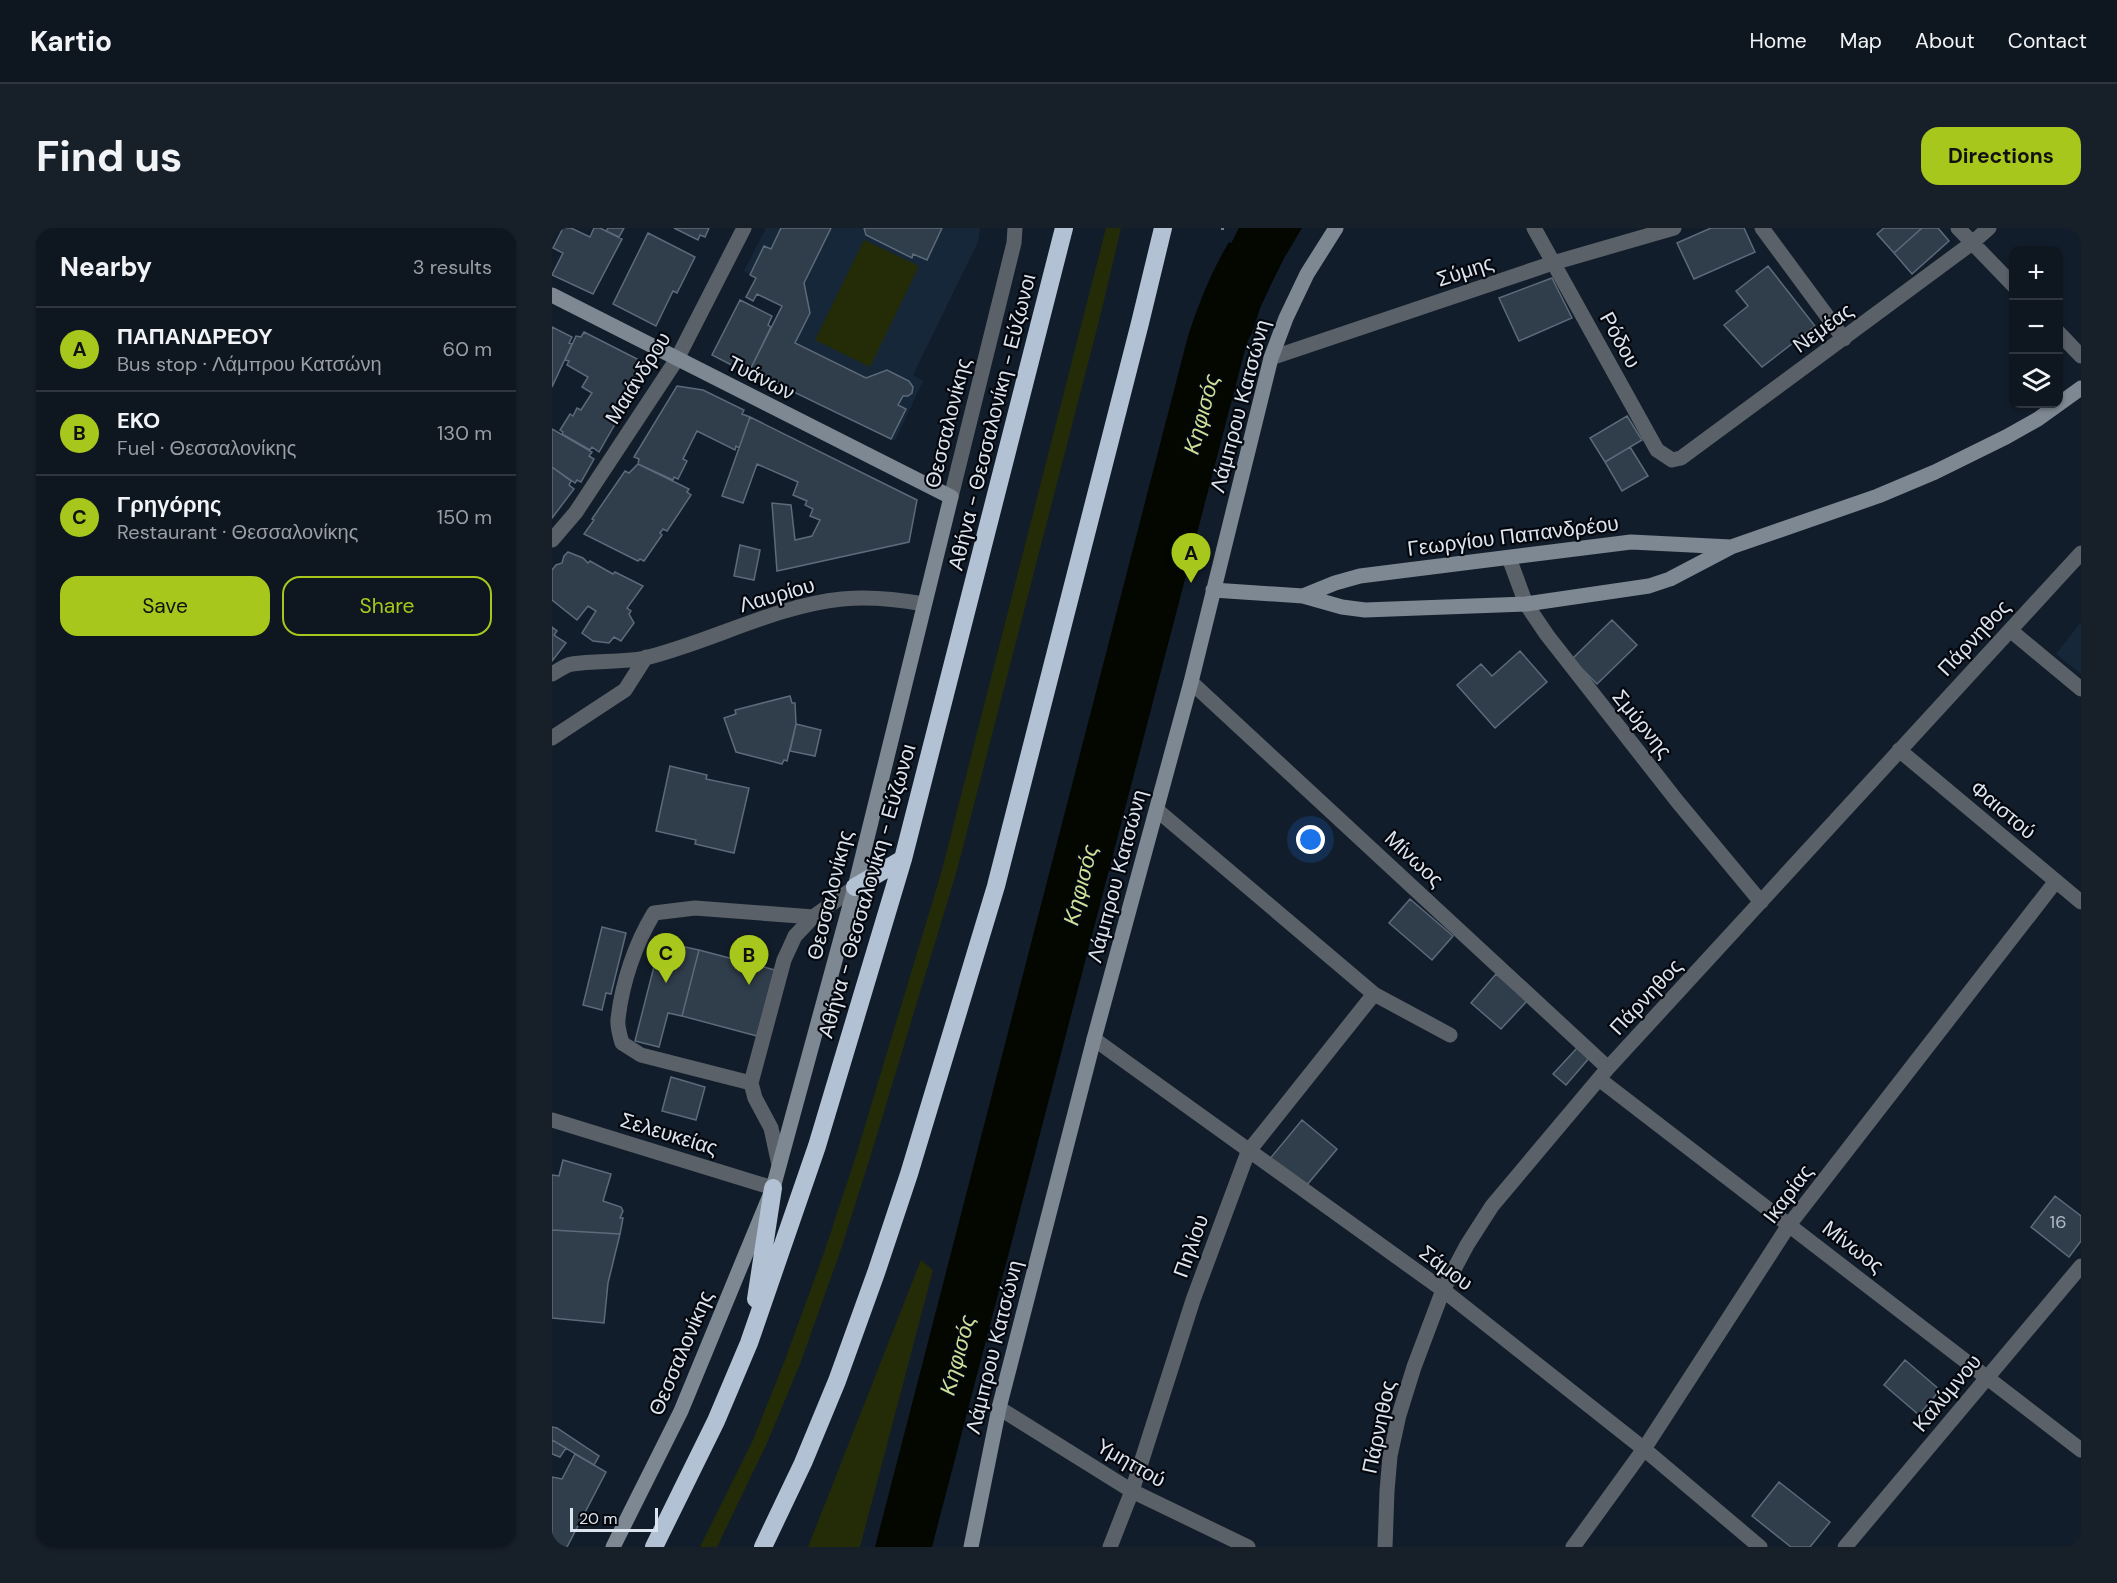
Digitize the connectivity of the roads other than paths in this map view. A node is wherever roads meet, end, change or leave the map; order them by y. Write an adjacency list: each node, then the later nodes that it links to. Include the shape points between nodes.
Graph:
1 (744, 228): 19 (street, Μαιάνδρου)
2 (1015, 228): 22 (street, Θεσσαλονίκης)
3 (1064, 228): 39 (highway, Αθήνα - Θεσσαλονίκη - Εύζωνοι)
4 (1163, 228): 65 (highway, via 996,886 909,1174 837,1381)
5 (1336, 228): 18 (street, Λάμπρου Κατσώνη, via 1307,274)
6 (1534, 228): 12 (street, Ρόδου)
7 (1674, 228): 12 (street, Σύμης)
8 (1762, 228): 16 (street)
9 (1958, 228): 11 (street)
10 (1989, 228): 11 (street, Νεμέας)
11 (1972, 243): 13 (street); 16 (street, Νεμέας)
12 (1553, 263): 18 (street, Σύμης); 21 (street, Ρόδου, via 1658,450 1672,460)
13 (2009, 282)
14 (552, 295): 19 (street, Τυάνων)
15 (2063, 337): 17 (street)
16 (1844, 339): 21 (street, Νεμέας)
17 (2081, 356)
18 (1271, 358): 27 (street, Λάμπρου Κατσώνη)
19 (677, 359): 22 (street, Τυάνων); 23 (street, Μαιάνδρου, via 576,512)
20 (2081, 388): 24 (street, Γεωργίου Παπανδρέου, via 2030,423 1935,472)
21 (1681, 458)
22 (951, 497): 30 (street, Θεσσαλονίκης)
23 (552, 540)
24 (1731, 547): 26 (street, Γεωργίου Παπανδρέου, via 1631,542); 29 (street, Γεωργίου Παπανδρέου, via 1649,586)
25 (2081, 553): 31 (street, Πάρνηθος)
26 (1509, 558): 28 (street, Γεωργίου Παπανδρέου, via 1360,576); 29 (street, Σμύρνης)
27 (1213, 590): 28 (street, Γεωργίου Παπανδρέου); 34 (street, Λάμπρου Κατσώνη)
28 (1303, 596): 29 (street, Γεωργίου Παπανδρέου, via 1365,610)
29 (1526, 603): 42 (street, Σμύρνης, via 1589,690)
30 (924, 604): 32 (street, Λαυρίου, via 871,597 814,604); 41 (street, Θεσσαλονίκης)
31 (2010, 630): 35 (street); 37 (street, Πάρνηθος)
32 (646, 657): 33 (street, Λαυρίου, via 614,663 570,664); 36 (street, via 625,690)
33 (552, 674)
34 (1191, 682): 38 (street, Λάμπρου Κατσώνη); 48 (street, Μίνωος)
35 (2081, 689)
36 (552, 738)
37 (1899, 750): 40 (street, Φαιστού); 42 (street, Πάρνηθος)
38 (1157, 810): 45 (street); 47 (street, Λάμπρου Κατσώνη)
39 (903, 859): 41 (highway); 57 (highway, Αθήνα - Θεσσαλονίκη - Εύζωνοι, via 817,1146)
40 (2056, 881): 43 (street, Φαιστού); 54 (street, Ικαρίας)
41 (855, 887): 44 (street); 52 (street, Θεσσαλονίκης)
42 (1761, 902): 48 (street, Πάρνηθος)
43 (2081, 902)
44 (813, 917): 49 (street, via 795,936 784,960); 49 (street, via 695,908 654,913 643,930 628,973 618,1022 621,1043 641,1055)
45 (1374, 994): 46 (street); 51 (street, Πηλίου)
46 (1450, 1035)
47 (1094, 1039): 51 (street, Σάμου); 59 (street, Λάμπρου Κατσώνη)
48 (1604, 1073): 54 (street, Μίνωος); 56 (street, Πάρνηθος, via 1492,1206)
49 (751, 1083): 52 (street, via 754,1098 771,1128)
50 (552, 1120): 53 (street, Σελευκείας)
51 (1248, 1152): 56 (street, Σάμου); 62 (street, Πηλίου, via 1193,1300)
52 (779, 1165): 53 (street, Θεσσαλονίκης)
53 (773, 1188): 57 (highway); 63 (street, Θεσσαλονίκης, via 681,1411)
54 (1789, 1225): 58 (street, Μίνωος); 60 (street, Ικαρίας)
55 (2081, 1266): 58 (street, Καλύμνου)
56 (1443, 1290): 60 (street, Σάμου); 69 (street, Πάρνηθος, via 1399,1415 1390,1456)
57 (748, 1343): 64 (highway, Αθήνα - Θεσσαλονίκη - Εύζωνοι, via 716,1421)
58 (1988, 1377): 61 (street, Μίνωος); 72 (street, Καλύμνου)
59 (999, 1408): 62 (street, Υμηττού); 66 (street, Λάμπρου Κατσώνη)
60 (1644, 1449): 70 (street, Ικαρίας); 71 (street, Σάμου)
61 (2081, 1450)
62 (1132, 1491): 67 (street, Πηλίου); 68 (street, Υμηττού)
63 (613, 1547)
64 (654, 1547)
65 (763, 1547)
66 (971, 1547)
67 (1110, 1547)
68 (1248, 1547)
69 (1385, 1547)
70 (1573, 1547)
71 (1760, 1547)
72 (1845, 1547)

